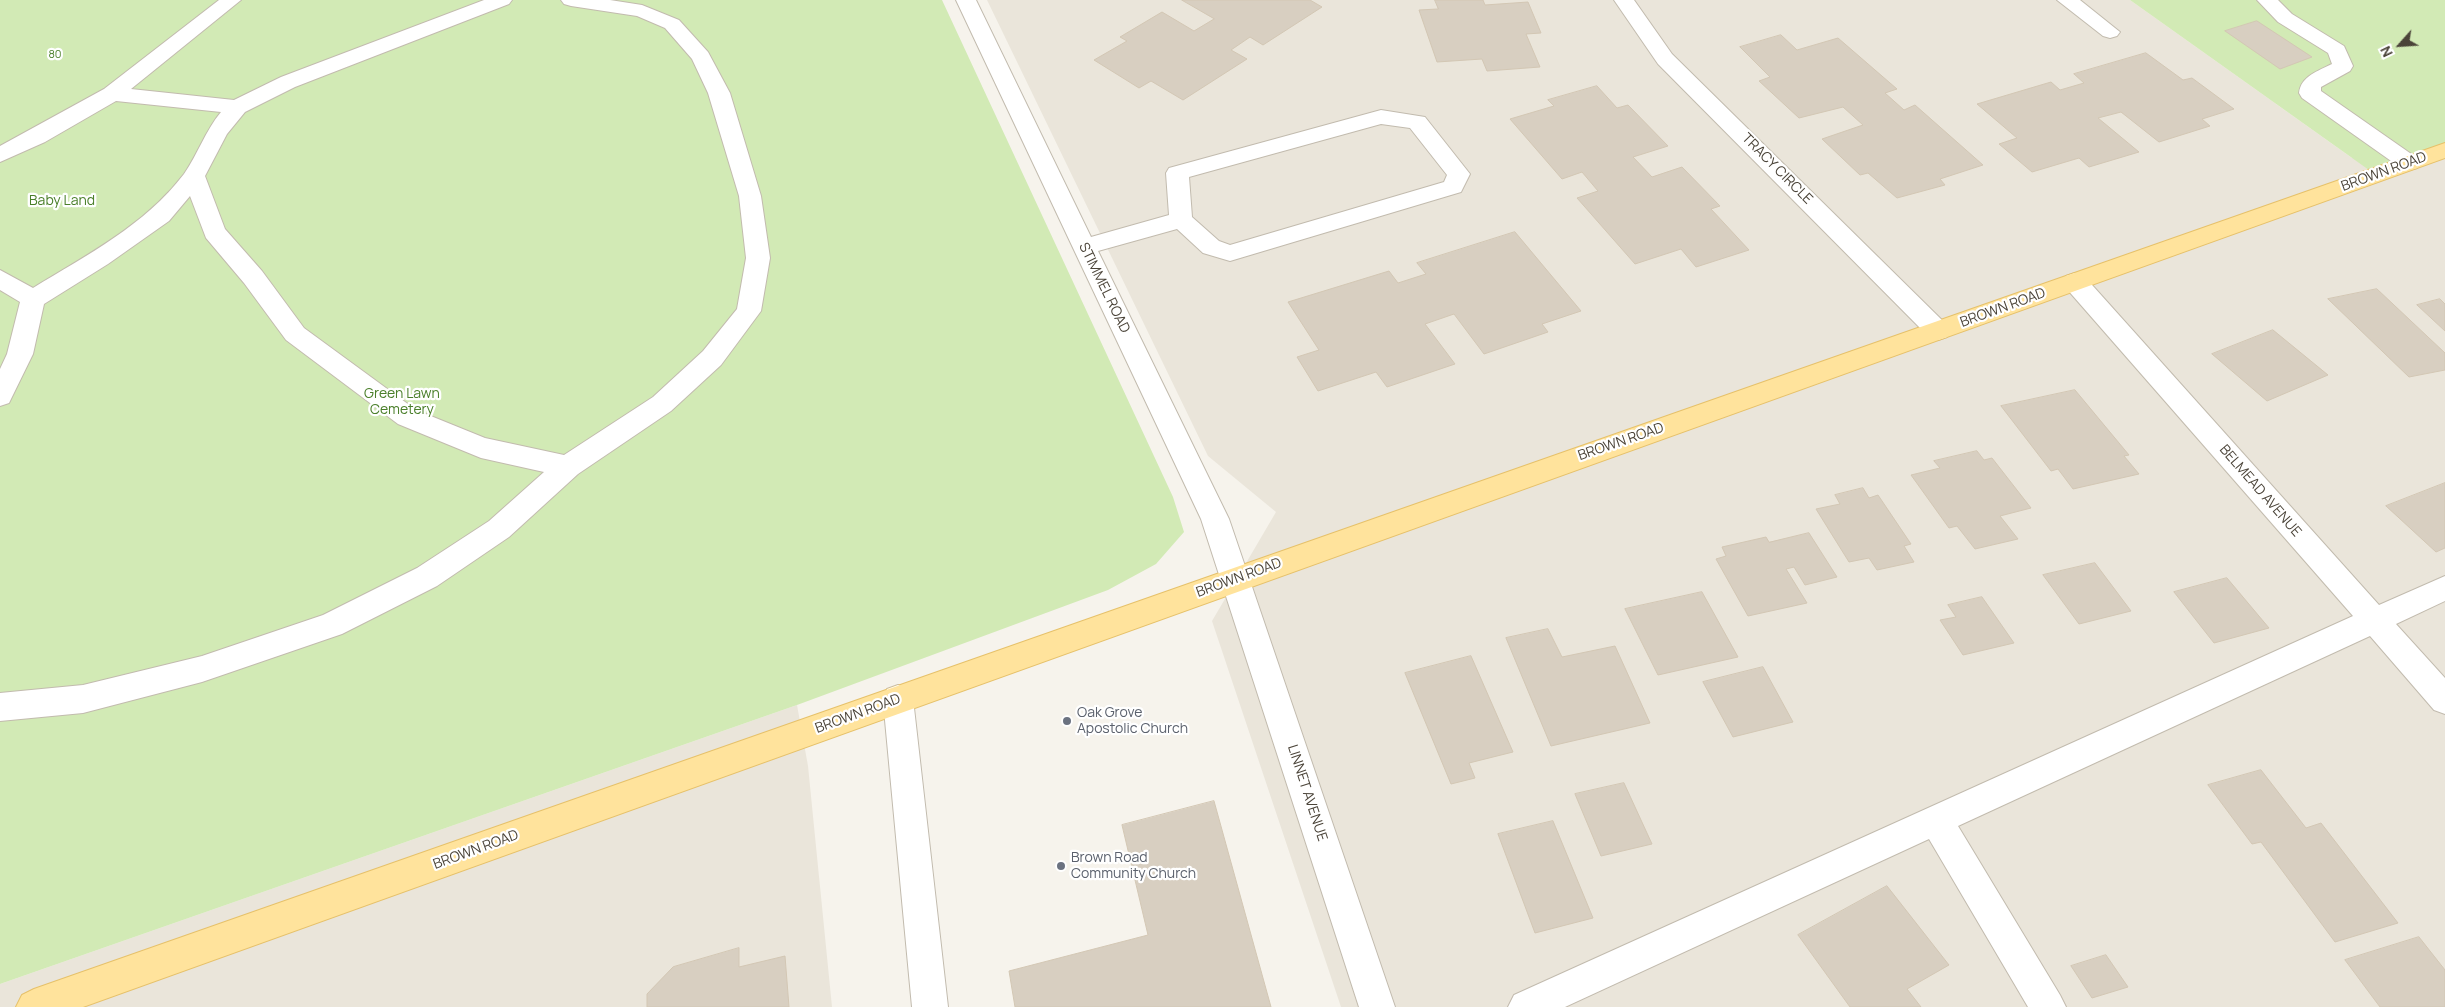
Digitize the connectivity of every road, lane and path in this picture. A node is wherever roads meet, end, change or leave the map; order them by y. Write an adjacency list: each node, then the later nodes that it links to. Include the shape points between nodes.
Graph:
1 (231, 0): 9 (street)
2 (502, 0): 10 (street, via 288,82)
3 (571, 0): 22 (street, via 642,11 672,24 700,57 719,94 745,178 758,258 749,311 712,358 662,404)
4 (966, 0): 16 (street, STIMMEL ROAD)
5 (1624, 0): 20 (street, TRACY CIRCLE, via 1666,59)
6 (2067, 0): 8 (street)
7 (2267, 0): 13 (street, via 2285,18 2336,50 2343,66 2311,84 2310,93)
8 (2110, 32)
9 (112, 94): 10 (street); 12 (street, via 37,138)
10 (237, 107): 14 (street, via 217,131)
11 (2445, 150): 13 (main road, BROWN ROAD)
12 (0, 155)
13 (2409, 163): 18 (main road, BROWN ROAD)
14 (194, 176): 19 (street, via 161,216); 22 (street, via 214,232 253,277 295,334 407,417 481,448)
15 (1181, 220): 15 (street, via 1211,247 1230,253 1453,187 1459,174 1418,122 1381,117 1177,173); 16 (street)
16 (1084, 247): 23 (street, STIMMEL ROAD, via 1215,519)
17 (0, 279): 19 (street)
18 (2075, 282): 20 (main road, BROWN ROAD); 25 (street, BELMEAD AVENUE)
19 (33, 299): 21 (street, via 20,354)
20 (1938, 331): 23 (main road, BROWN ROAD)
21 (0, 396)
22 (568, 466): 28 (street, via 499,529 427,577 332,625 202,670 83,699)
23 (1236, 579): 26 (main road, BROWN ROAD); 33 (street, LINNET AVENUE)
24 (2445, 588): 25 (street)
25 (2375, 621): 27 (street, BELMEAD AVENUE); 29 (street)
26 (898, 699): 30 (main road, BROWN ROAD); 32 (street)
27 (2445, 700)
28 (0, 707)
29 (1936, 820): 34 (street); 35 (street)
30 (87, 997): 31 (main road, BROWN ROAD)
31 (34, 1007)
32 (930, 1007)
33 (1377, 1007)
34 (1526, 1007)
35 (2048, 1007)

